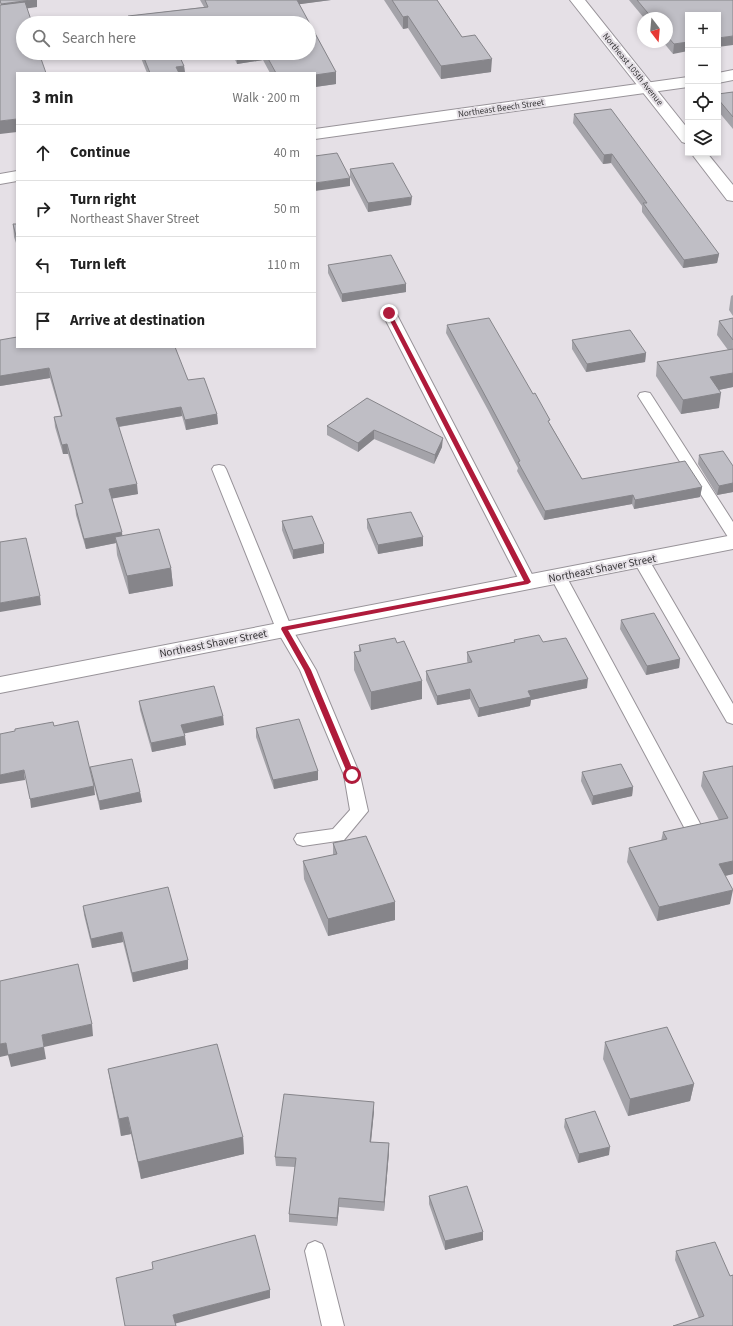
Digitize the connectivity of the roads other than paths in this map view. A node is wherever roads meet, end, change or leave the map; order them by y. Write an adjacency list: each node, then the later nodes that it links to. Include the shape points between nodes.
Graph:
1 (577, 0): 5 (street, Northeast 105th Avenue)
2 (733, 75): 3 (street)
3 (721, 77)
4 (685, 82): 5 (street, Northeast Beech Street)
5 (648, 88): 6 (street, Northeast Beech Street); 7 (street, Northeast 105th Avenue)
6 (316, 134)
7 (685, 135)
8 (701, 156): 11 (street)
9 (16, 176): 10 (street)
10 (0, 179)
11 (733, 196)
12 (389, 313): 19 (lane)
13 (645, 396): 15 (lane)
14 (219, 468): 20 (lane)
15 (733, 534)
16 (733, 542): 17 (street, Northeast Shaver Street)
17 (641, 560): 18 (street, Northeast Shaver Street); 22 (lane)
18 (558, 576): 19 (street, Northeast Shaver Street); 23 (lane)
19 (528, 582): 20 (street, Northeast Shaver Street)
20 (284, 629): 21 (street, Northeast Shaver Street); 24 (lane, via 308,670 352,775 359,811 338,834)
21 (0, 685)
22 (733, 718)
23 (694, 829)
24 (303, 838)
25 (315, 1251): 26 (lane)
26 (333, 1326)

